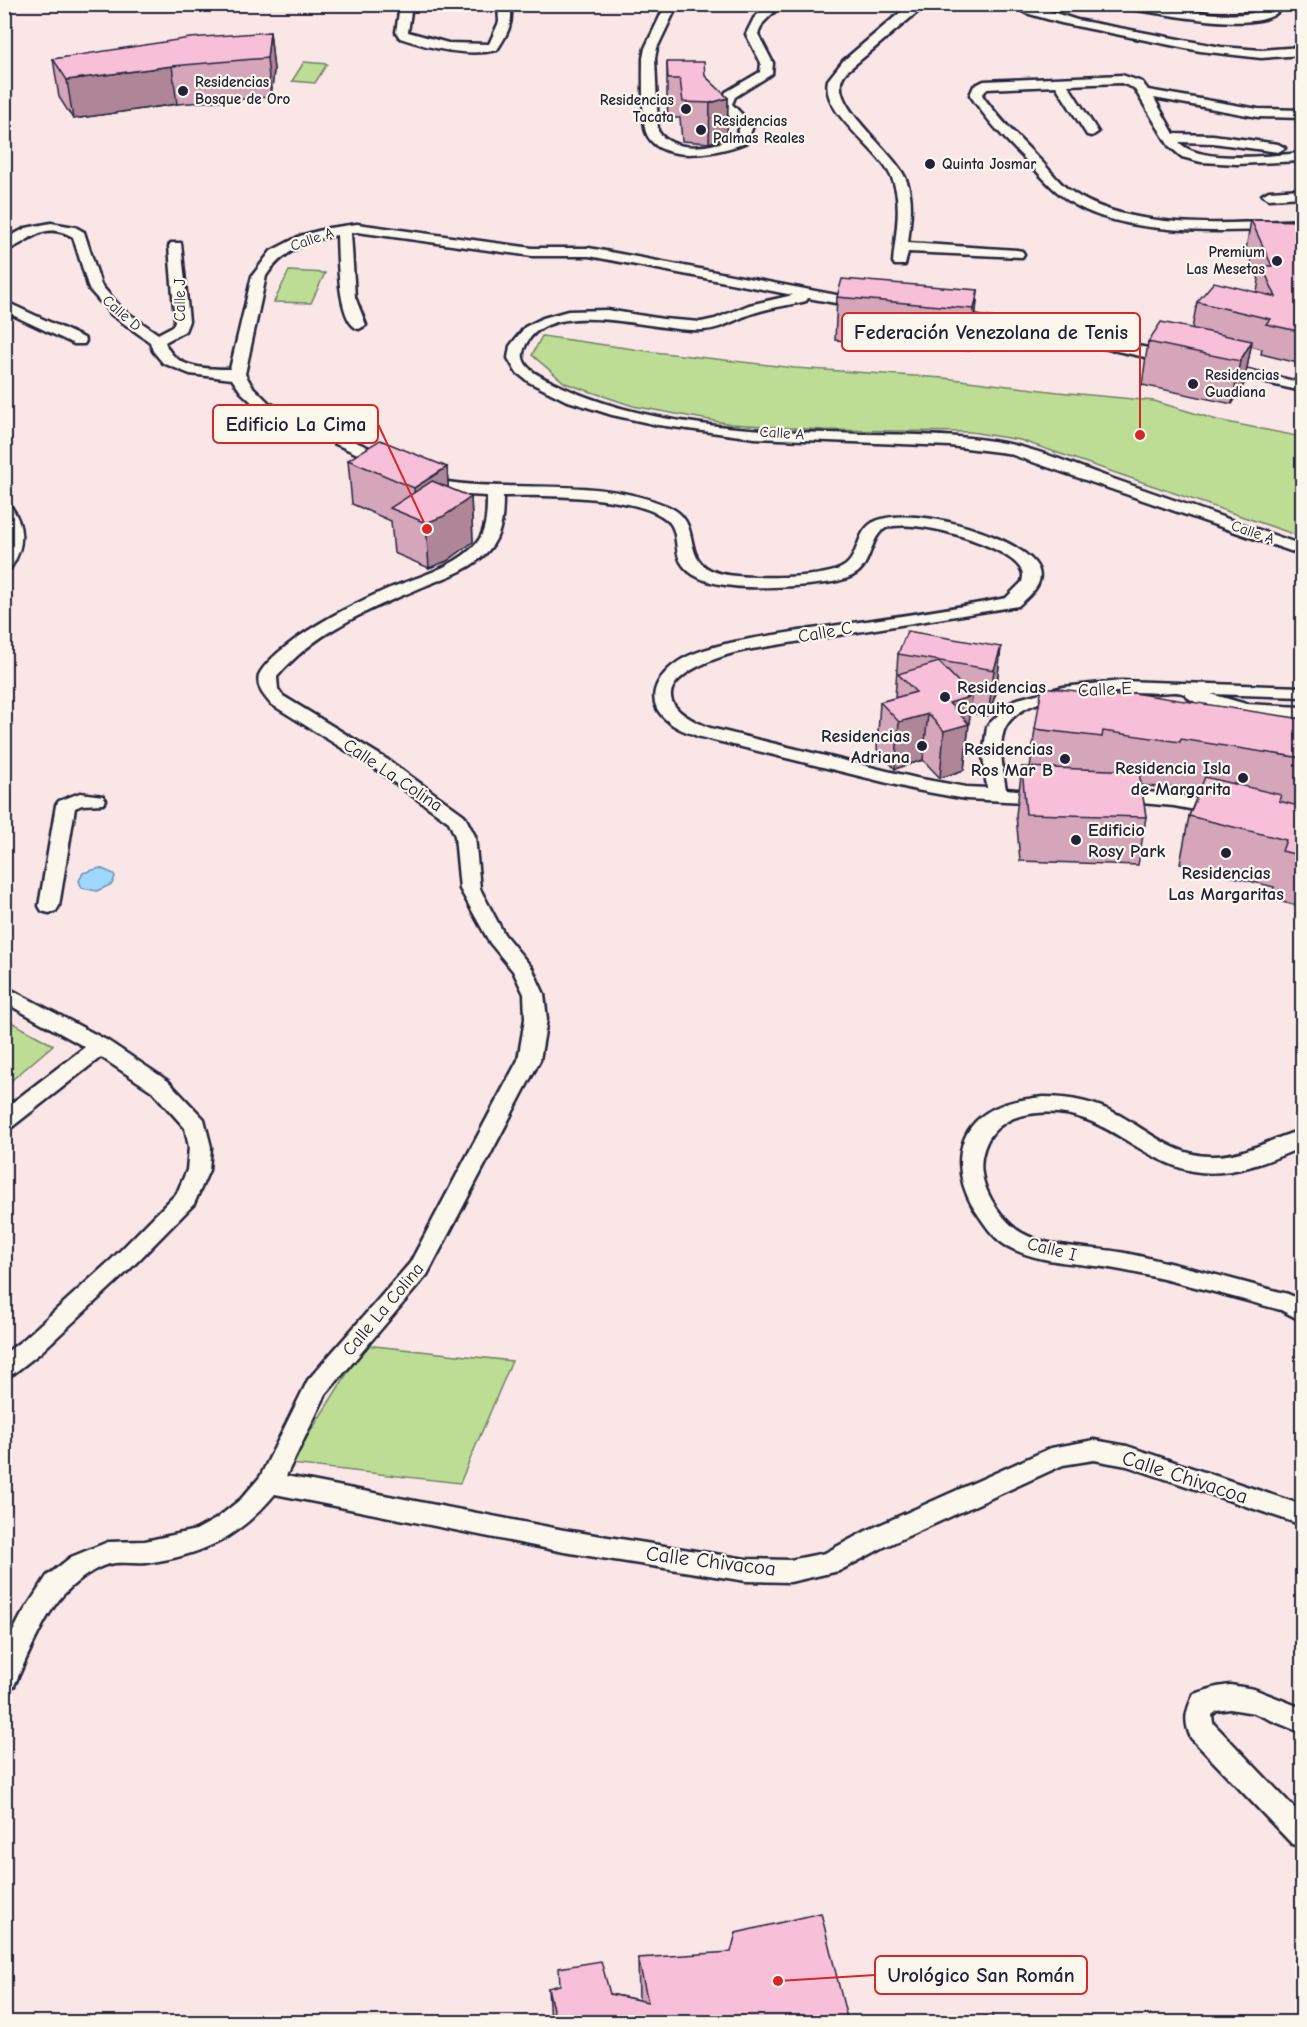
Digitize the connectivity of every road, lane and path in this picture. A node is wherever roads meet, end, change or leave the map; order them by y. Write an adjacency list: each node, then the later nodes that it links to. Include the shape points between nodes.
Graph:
1 (403, 4): 2 (street, via 404,35 485,49 493,47 503,30)
2 (504, 4)
3 (672, 4): 4 (street, via 649,58 652,131 664,144 700,150 724,147 742,139 747,126 725,105 730,95 766,74 767,63 753,34 758,21)
4 (776, 4)
5 (921, 4): 24 (street, via 837,74 832,85 836,102 891,162 900,183 900,254)
6 (1122, 4): 7 (street, via 1255,17 1272,12)
7 (1266, 4)
8 (1056, 5): 9 (street)
9 (1020, 6): 10 (street, via 1081,23 1236,53)
10 (1302, 51)
11 (1060, 82): 12 (street, via 1122,79 1138,85); 14 (street); 20 (street, via 984,85 976,95 997,125 1065,193 1116,215 1168,224 1224,228)
12 (1144, 93): 13 (street, via 1258,113); 15 (street)
13 (1302, 114)
14 (1092, 132)
15 (1172, 138): 16 (street, via 1213,139); 17 (street, via 1187,156 1200,159)
16 (1302, 152)
17 (1302, 157)
18 (1302, 193): 19 (street)
19 (1269, 195)
20 (1302, 224)
21 (344, 229): 25 (street, Calle A, via 374,228 532,252 589,252); 31 (street, via 348,297); 34 (street, Calle A, via 294,243 276,254 264,268)
22 (176, 246): 32 (street, Calle J, via 182,321 180,328)
23 (4, 247): 32 (street, Calle D, via 47,226 73,230 79,235 94,286 104,300)
24 (1017, 254)
25 (731, 280): 26 (street, Calle A); 29 (street, via 743,294)
26 (822, 297): 28 (street); 29 (street, Calle A, via 781,301)
27 (4, 305): 33 (street)
28 (879, 306)
29 (744, 311): 38 (street, Calle A, via 726,321 701,326 673,325 611,313 555,318 529,330 515,352 516,359 526,374 564,394 645,418 723,429 964,441 1011,448)
30 (933, 314): 35 (street, via 1052,333)
31 (358, 325)
32 (157, 340): 34 (street, Calle D, via 158,347 180,366 201,373)
33 (79, 342)
34 (237, 374): 36 (street, via 264,406 384,459 423,483)
35 (1302, 387)
36 (495, 491): 43 (street, Calle C, via 590,495 661,509 681,521 689,564 699,574 735,581 805,579 847,572 856,567 872,531 888,523 933,524 984,538 1007,549 1028,564 1033,579 1029,588 1012,602 841,629 707,656 674,673 663,693 670,715 704,732 916,784); 55 (street, Calle La Colina, via 495,524 491,538 481,550 466,562 327,627 290,650 268,676 269,690 277,700 381,764 457,819 465,836 470,889 497,938 522,969 534,994 536,1019 529,1060 436,1239 413,1277 317,1388)
37 (4, 508): 39 (street, via 14,524 15,535)
38 (1302, 550)
39 (4, 566)
40 (1187, 690): 41 (street, Calle E); 42 (street, Calle E, via 1210,702 1265,711); 43 (street, Calle E, via 1092,687 1020,704 996,728 992,756)
41 (1302, 692)
42 (1302, 712)
43 (997, 796): 45 (street, Calle C)
44 (1099, 796): 47 (street, via 1174,800)
45 (1063, 797)
46 (96, 800): 48 (street, via 80,799 66,805)
47 (1238, 814)
48 (49, 906)
49 (4, 993): 50 (street)
50 (100, 1046): 51 (street); 54 (street, via 160,1086 196,1125 200,1147 198,1170 186,1198 159,1227 32,1346)
51 (4, 1121)
52 (1302, 1138): 53 (street, Calle I, via 1241,1162 1217,1166 1192,1163 1170,1156 1107,1118 1079,1108 1051,1105 1024,1108 984,1126 971,1154 969,1169 974,1188 995,1222 1012,1238 1062,1254 1116,1260 1288,1303)
53 (1302, 1312)
54 (4, 1367)
55 (270, 1483): 56 (street, Calle Chivacoa, via 564,1540 746,1570 790,1570 830,1563 1060,1455 1094,1450 1127,1456); 57 (street, via 225,1527 201,1540 145,1552 108,1553 80,1565 56,1584 30,1624)
56 (1302, 1515)
57 (4, 1678)
58 (1302, 1721): 59 (street, via 1244,1696 1217,1697 1204,1703 1198,1715 1202,1729)
59 (1302, 1835)

